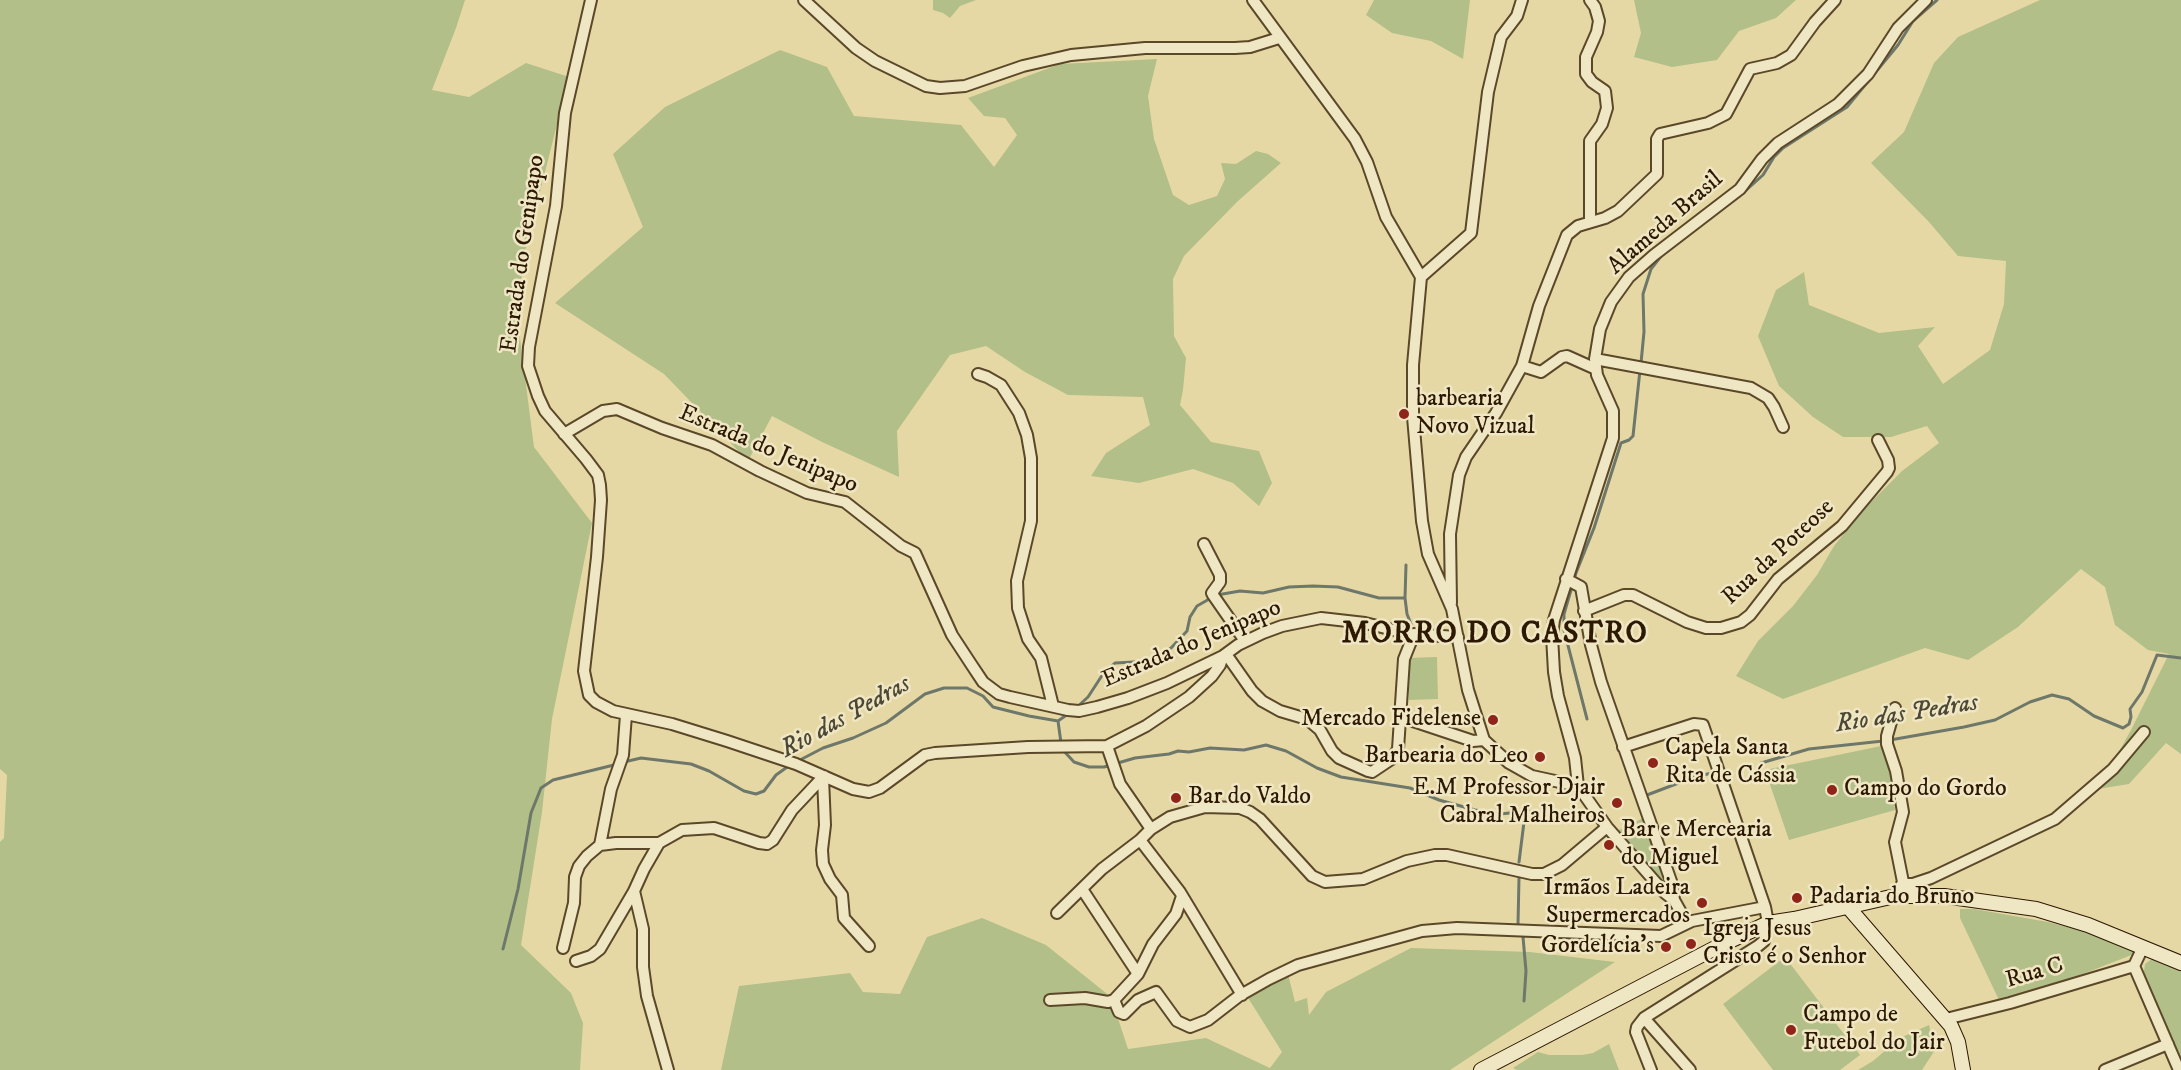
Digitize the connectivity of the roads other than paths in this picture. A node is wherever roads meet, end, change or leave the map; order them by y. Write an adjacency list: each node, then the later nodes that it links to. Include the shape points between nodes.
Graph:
1 (591, 0): 15 (street, Estrada do Genipapo, via 565,113 554,216 529,346 528,366 538,396)
2 (804, 0): 8 (street, via 874,60 926,86 940,88 965,86 1071,55 1144,48 1250,47)
3 (1253, 0): 8 (street)
4 (1522, 0): 10 (street, via 1517,16 1501,38 1488,92 1471,233)
5 (1590, 0): 9 (street, via 1599,21 1586,57 1586,74 1605,91 1607,108 1590,141)
6 (1836, 0): 9 (street, via 1791,55 1777,63 1750,69 1726,114 1708,123 1660,134 1657,174 1618,211)
7 (1926, 0): 11 (street, Alameda Brasil, via 1898,28 1868,74 1838,104 1769,151 1740,189 1629,277 1606,313)
8 (1279, 38): 10 (street, via 1355,140 1386,217)
9 (1590, 222): 12 (street, via 1572,229 1564,240)
10 (1421, 278): 19 (street, via 1413,417 1422,521 1428,554)
11 (1595, 364): 12 (street, via 1567,356 1541,372); 14 (street, via 1752,388 1768,398); 18 (street, via 1613,411 1613,438)
12 (1522, 366): 19 (street, via 1459,475 1449,544)
13 (978, 374): 25 (street, via 1000,385 1019,413 1027,435 1032,521 1017,580 1018,608 1028,639 1041,658)
14 (1783, 427)
15 (564, 434): 25 (street, Estrada do Jenipapo, via 603,411 617,409 712,445 807,493 845,502 915,553 952,635 983,682 999,694); 27 (street, Estrada do Genipapo, via 598,476 602,500 585,683 596,702)
16 (1878, 440): 20 (street, Rua da Poteose, via 1888,460 1887,472 1842,526 1778,579 1742,622 1706,628 1633,595)
17 (1204, 544): 23 (street, via 1220,575 1213,596)
18 (1566, 579): 20 (street, via 1581,587); 34 (street, via 1554,620 1552,653)
19 (1452, 609): 22 (street)
20 (1584, 611): 32 (street, via 1600,682)
21 (1414, 634): 22 (street, Estrada do Jenipapo); 23 (street, Estrada do Jenipapo, via 1321,618 1282,626); 28 (street, via 1404,659)
22 (1458, 637): 30 (street, via 1468,690)
23 (1245, 641): 24 (street, Estrada do Jenipapo)
24 (1225, 655): 25 (street, Estrada do Jenipapo, via 1128,698 1080,711); 28 (street, via 1262,701 1307,719 1325,736 1336,756 1368,771 1376,771 1396,753); 31 (street, Estrada do Genipapo, via 1212,676 1189,697)
25 (1053, 706)
26 (1895, 708): 42 (street, via 1887,740 1903,812 1895,842)
27 (626, 715): 33 (street, Estrada do Genipapo, via 727,741); 39 (street, via 623,755 611,789)
28 (1401, 717): 30 (street, via 1473,741)
29 (2144, 732): 42 (street, via 2113,769 2055,819)
30 (1484, 740): 34 (street, via 1509,763 1532,776)
31 (1107, 746): 33 (street, Estrada do Genipapo, via 935,753 869,792); 36 (street, via 1120,784)
32 (1623, 747): 41 (street); 45 (street, via 1694,724 1703,725)
33 (823, 777): 38 (street, via 767,844 714,828 682,830); 50 (street, via 823,864 842,895 844,918)
34 (1578, 786): 35 (street)
35 (1607, 827): 36 (street, via 1562,865 1544,874 1435,855 1407,861 1364,879 1325,882 1312,876 1260,819 1240,808 1205,807 1170,817); 41 (street)
36 (1151, 829): 37 (street)
37 (1140, 840): 40 (street); 44 (street)
38 (659, 843): 39 (street); 43 (street)
39 (600, 845): 52 (street, via 579,866)
40 (1082, 889): 47 (street); 56 (street)
41 (1668, 889): 48 (street)
42 (1899, 890): 46 (main road); 51 (main road, via 2036,909)
43 (634, 891): 53 (street, via 600,949); 63 (street, via 643,929 647,996)
44 (1182, 896): 56 (street, via 1176,914 1153,944); 57 (street)
45 (1765, 907): 48 (street); 49 (street)
46 (1848, 907): 49 (main road); 61 (main road)
47 (1057, 913)
48 (1687, 923): 57 (street, via 1661,936 1457,928 1422,931 1298,965)
49 (1768, 923): 60 (street, via 1761,944); 64 (main road)
50 (869, 946)
51 (2143, 947): 54 (main road); 55 (street)
52 (563, 948)
53 (576, 961)
54 (2181, 963)
55 (2134, 966): 61 (street, Rua C); 62 (street)
56 (1138, 974): 59 (street)
57 (1242, 995): 59 (street, via 1208,1020 1190,1027 1177,1022 1156,992 1138,1000 1124,1014)
58 (1050, 1000): 59 (street)
59 (1114, 1000)
60 (1644, 1018): 65 (street, via 1636,1032); 66 (street)
61 (1946, 1019): 67 (main road, via 1955,1032)
62 (2168, 1044): 68 (street); 69 (street)
63 (668, 1070)
64 (1481, 1070)
65 (1651, 1070)
66 (1690, 1070)
67 (1963, 1070)
68 (2105, 1070)
69 (2179, 1070)

